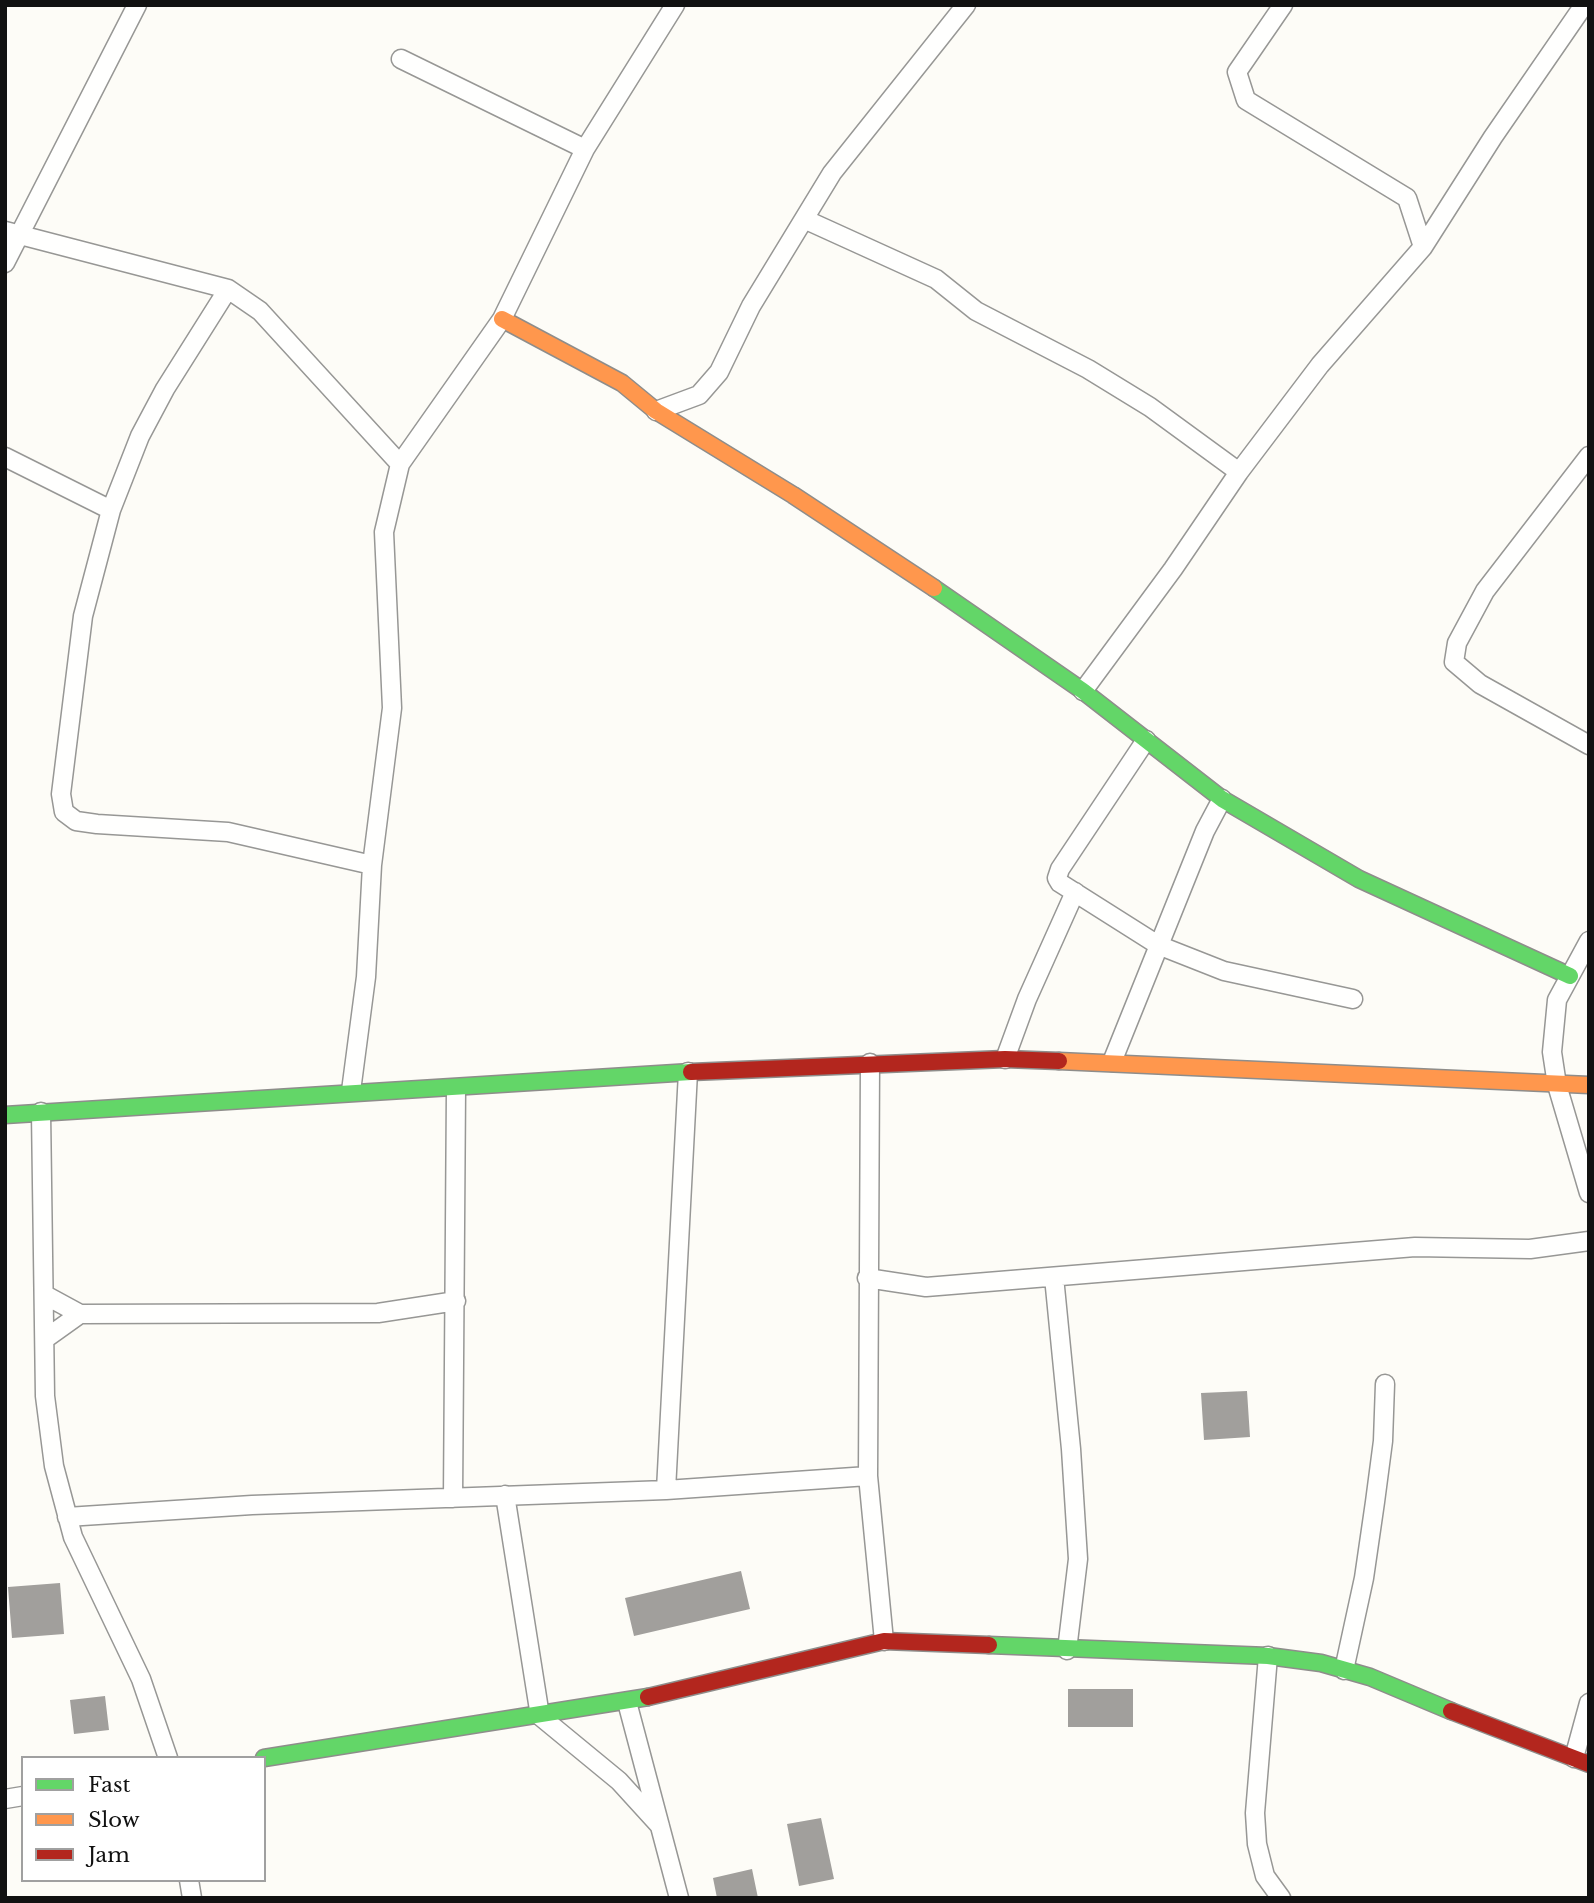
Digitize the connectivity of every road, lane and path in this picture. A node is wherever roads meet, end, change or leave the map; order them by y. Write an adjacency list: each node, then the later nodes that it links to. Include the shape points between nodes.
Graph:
1 (136, 5): 9 (street)
2 (675, 5): 7 (street)
3 (966, 5): 8 (street, via 832,173)
4 (1283, 5): 10 (street, via 1237,72 1246,100 1407,198)
5 (1584, 5): 10 (street)
6 (401, 59): 7 (street)
7 (585, 149): 13 (street)
8 (804, 219): 14 (street, via 751,306 719,372 699,395); 18 (street, via 936,279 976,311 1150,407)
9 (13, 233): 11 (street); 12 (street)
10 (1423, 247): 18 (street, via 1320,365)
11 (5, 263)
12 (228, 289): 17 (street, via 260,311); 19 (street, via 140,436)
13 (502, 318): 14 (street, via 622,383); 17 (street)
14 (656, 411): 20 (street, via 793,495)
15 (1589, 456): 22 (street, via 1485,591 1457,643 1454,662 1480,684)
16 (5, 457): 19 (street)
17 (400, 464): 24 (street, via 384,532 392,708)
18 (1239, 472): 20 (street)
19 (111, 510): 24 (street, via 83,615 61,794 64,812 76,821 97,824 228,832)
20 (1083, 691): 21 (street)
21 (1146, 740): 23 (street); 25 (street, via 1060,869 1060,884)
22 (1589, 745)
23 (1222, 799): 27 (street); 28 (street, via 1359,879)
24 (372, 865): 37 (street, via 366,977)
25 (1075, 892): 27 (street); 30 (street)
26 (1589, 941): 28 (street)
27 (1158, 945): 29 (street, via 1224,971); 31 (street)
28 (1570, 976): 34 (street, via 1557,1000 1552,1052)
29 (1353, 999)
30 (1005, 1059): 31 (street); 32 (street)
31 (1112, 1062): 34 (street)
32 (870, 1063): 33 (street); 43 (street)
33 (688, 1072): 36 (street); 50 (street)
34 (1557, 1085): 35 (street); 40 (street)
35 (1589, 1085)
36 (456, 1088): 37 (street); 45 (street)
37 (351, 1091): 38 (street)
38 (41, 1112): 39 (street); 44 (street)
39 (5, 1115)
40 (1589, 1193)
41 (1589, 1241): 42 (street, via 1530,1249 1415,1247)
42 (1054, 1277): 43 (street, via 926,1287); 55 (street, via 1078,1559)
43 (867, 1278): 49 (street)
44 (45, 1295): 46 (street); 47 (street)
45 (456, 1301): 46 (street, via 378,1313); 52 (street)
46 (80, 1314): 47 (street)
47 (45, 1339): 53 (street, via 54,1466)
48 (1385, 1384): 57 (street, via 1374,1515)
49 (869, 1476): 50 (street); 54 (street)
50 (666, 1490): 51 (street)
51 (505, 1495): 52 (street); 60 (street)
52 (453, 1498): 53 (street)
53 (67, 1517): 61 (street, via 141,1679)
54 (884, 1640): 55 (street); 58 (street)
55 (1067, 1650): 56 (street)
56 (1268, 1656): 57 (street); 66 (street, via 1255,1813 1265,1876)
57 (1344, 1670): 63 (street)
58 (627, 1702): 60 (street); 64 (street)
59 (1589, 1703): 63 (street)
60 (540, 1716): 62 (street); 64 (street, via 619,1781)
61 (167, 1756)
62 (266, 1758)
63 (1581, 1761)
64 (660, 1826): 65 (street)
65 (679, 1898)
66 (1282, 1898)

